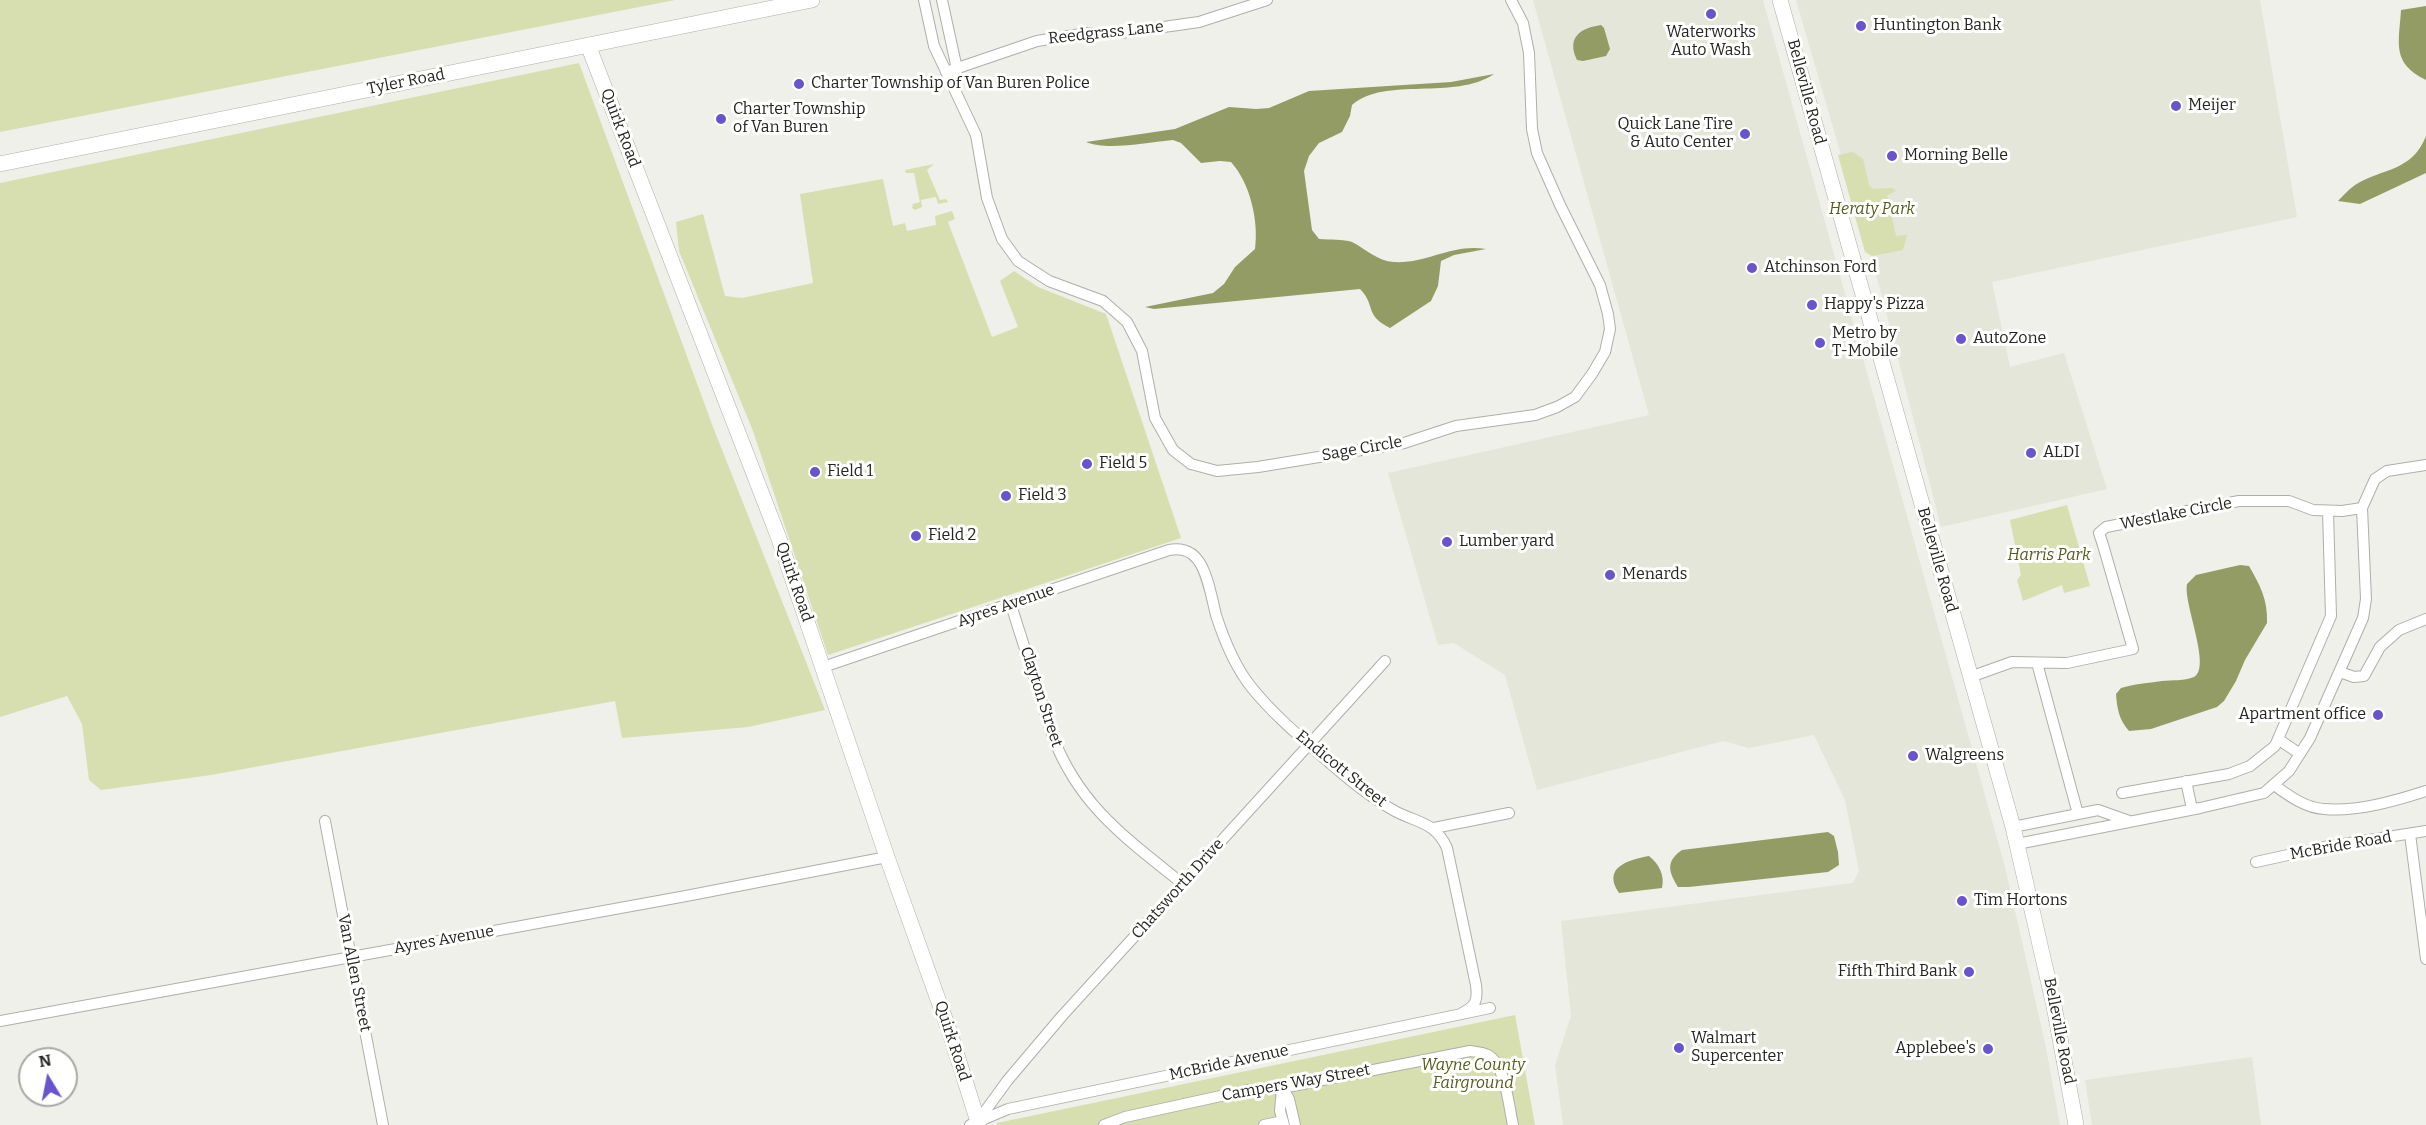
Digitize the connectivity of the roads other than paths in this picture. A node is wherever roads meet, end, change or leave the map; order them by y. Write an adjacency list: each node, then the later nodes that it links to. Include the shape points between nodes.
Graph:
1 (812, 0): 7 (street, Tyler Road)
2 (924, 0): 8 (street, Sage Circle, via 934,46)
3 (942, 0): 8 (street, Sage Circle)
4 (1267, 0): 8 (street, Reedgrass Lane, via 1199,22 1037,41)
5 (1511, 0): 8 (street, Sage Circle, via 1525,33 1537,153 1600,285 1610,329 1605,352 1575,397 1535,415 1456,426 1404,443 1258,467 1216,471 1191,464 1173,450 1155,418 1142,351 1127,322 1103,301 1048,281 1018,261 1002,239 987,198 976,135)
6 (1780, 0): 20 (street, Belleville Road)
7 (588, 45): 9 (street, Tyler Road); 18 (street, Quirk Road, via 778,536)
8 (951, 71)
9 (0, 164)
10 (2426, 465): 11 (street, via 2387,471 2375,479)
11 (2362, 508): 12 (street, Westlake Circle); 19 (street, via 2366,599 2363,618)
12 (2328, 511): 17 (street, Westlake Circle, via 2289,501 2239,501 2106,527 2099,533 2100,539 2133,649 2067,663); 21 (street, via 2331,616)
13 (1188, 551): 14 (street, Ayres Avenue, via 1168,550); 22 (street, Endicott Street, via 1201,565 1222,632 1240,670 1261,699)
14 (1011, 605): 18 (street, Ayres Avenue); 40 (street, Clayton Street, via 1053,737 1081,790 1111,826)
15 (2426, 619): 19 (street, via 2398,630 2380,647 2364,676)
16 (1385, 662): 22 (street, Chatsworth Drive)
17 (2037, 663): 20 (street, Westlake Circle, via 2012,662); 30 (street)
18 (823, 667): 38 (street, Quirk Road)
19 (2340, 672): 23 (street)
20 (1970, 677): 33 (street, Belleville Road)
21 (2278, 739): 23 (street); 24 (street, via 2269,754 2250,766)
22 (1309, 744): 34 (street, Endicott Street, via 1376,800); 40 (street, Chatsworth Drive)
23 (2300, 754): 25 (street)
24 (2186, 781): 27 (street); 28 (street)
25 (2274, 785): 26 (street, via 2296,800 2323,809 2354,807); 28 (street, via 2264,793)
26 (2426, 791)
27 (2122, 793)
28 (2192, 809): 32 (street)
29 (1509, 813): 34 (street)
30 (2078, 814): 32 (street, via 2098,810); 33 (street)
31 (325, 821): 41 (street, Van Allen Street)
32 (2129, 821): 37 (street)
33 (2013, 827): 37 (street, Belleville Road)
34 (1434, 828): 44 (street, via 1447,848 1476,985 1475,1004)
35 (2426, 831): 36 (street, McBride Road)
36 (2410, 834): 39 (street, McBride Road); 42 (street)
37 (2017, 844): 54 (street, Belleville Road)
38 (887, 857): 41 (street, Ayres Avenue); 48 (street, Quirk Road, via 950,1030)
39 (2256, 862)
40 (1183, 884): 48 (street, Chatsworth Drive, via 1062,1016)
41 (351, 956): 45 (street, Ayres Avenue); 49 (street, Van Allen Street)
42 (2426, 959)
43 (1490, 1008): 44 (street, McBride Avenue)
44 (1462, 1013): 48 (street, McBride Avenue, via 1008,1109)
45 (0, 1021)
46 (1282, 1088): 47 (street); 50 (street, Campers Way Street, via 1248,1090); 52 (street); 53 (street, Campers Way Street, via 1470,1051 1489,1055 1498,1066)
47 (1283, 1123): 51 (street)
48 (976, 1124)
49 (383, 1125)
50 (1104, 1125)
51 (1264, 1125)
52 (1295, 1125)
53 (1513, 1125)
54 (2076, 1125)

